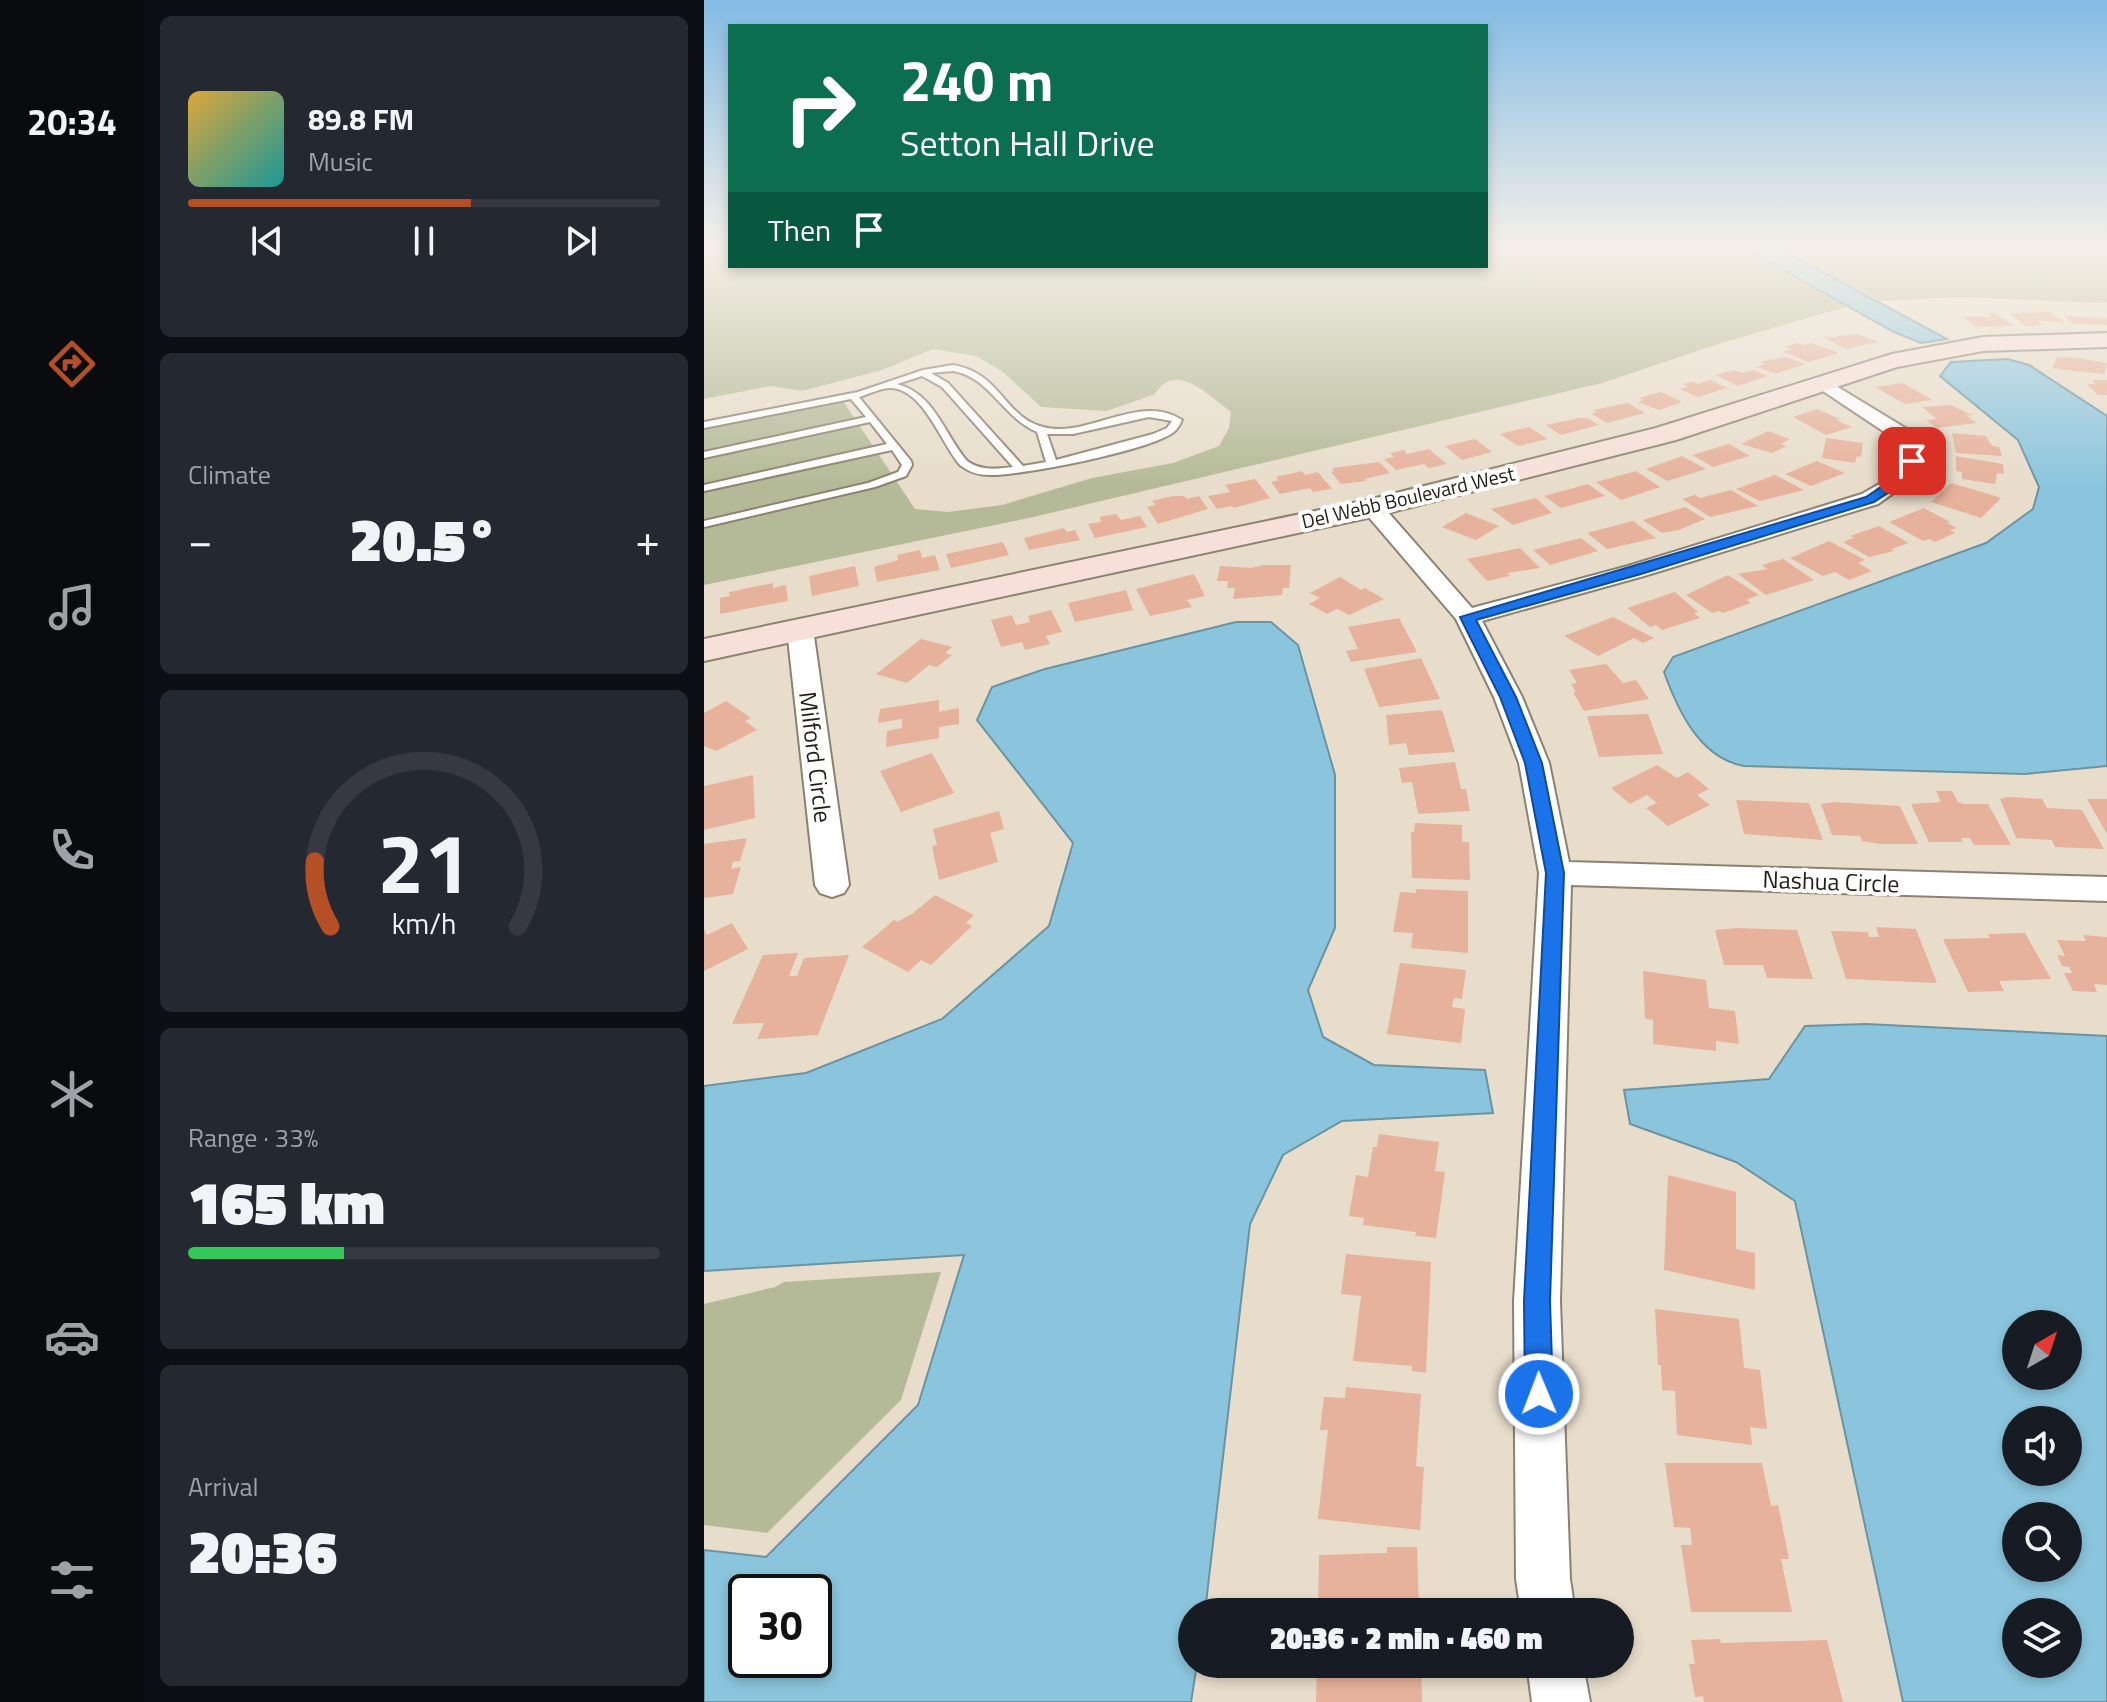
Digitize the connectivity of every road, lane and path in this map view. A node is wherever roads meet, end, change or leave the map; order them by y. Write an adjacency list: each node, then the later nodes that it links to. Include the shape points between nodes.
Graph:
1 (2107, 340): 3 (street, Del Webb Boulevard West, via 1959,348 1892,361)
2 (924, 373): 4 (lane); 8 (lane, via 947,367 977,375 1016,417); 12 (lane, via 945,385)
3 (1823, 383): 14 (street, Del Webb Boulevard West, via 1666,434); 16 (street, via 1908,438 1912,461 1895,483 1870,499)
4 (889, 385): 5 (lane); 12 (lane, via 913,393 974,471 992,475)
5 (853, 395): 6 (lane); 7 (lane)
6 (872, 419): 9 (lane); 10 (lane)
7 (704, 425)
8 (1041, 430): 11 (lane); 11 (lane, via 1077,431 1155,413 1177,420 1162,434)
9 (894, 446): 13 (lane); 15 (lane, via 907,465 897,477)
10 (704, 455)
11 (1052, 464): 12 (lane)
12 (1021, 470)
13 (704, 488)
14 (1372, 508): 16 (street); 17 (street, Del Webb Boulevard West)
15 (704, 524)
16 (1467, 617): 19 (street, via 1534,763)
17 (800, 629): 18 (street, Del Webb Boulevard West); 20 (street, Milford Circle)
18 (704, 650)
19 (1555, 873): 21 (street, Nashua Circle); 22 (street, via 1537,1301)
20 (832, 885)
21 (2107, 889)
22 (1546, 1598)
23 (1557, 1678): 24 (street)
24 (1561, 1702)

